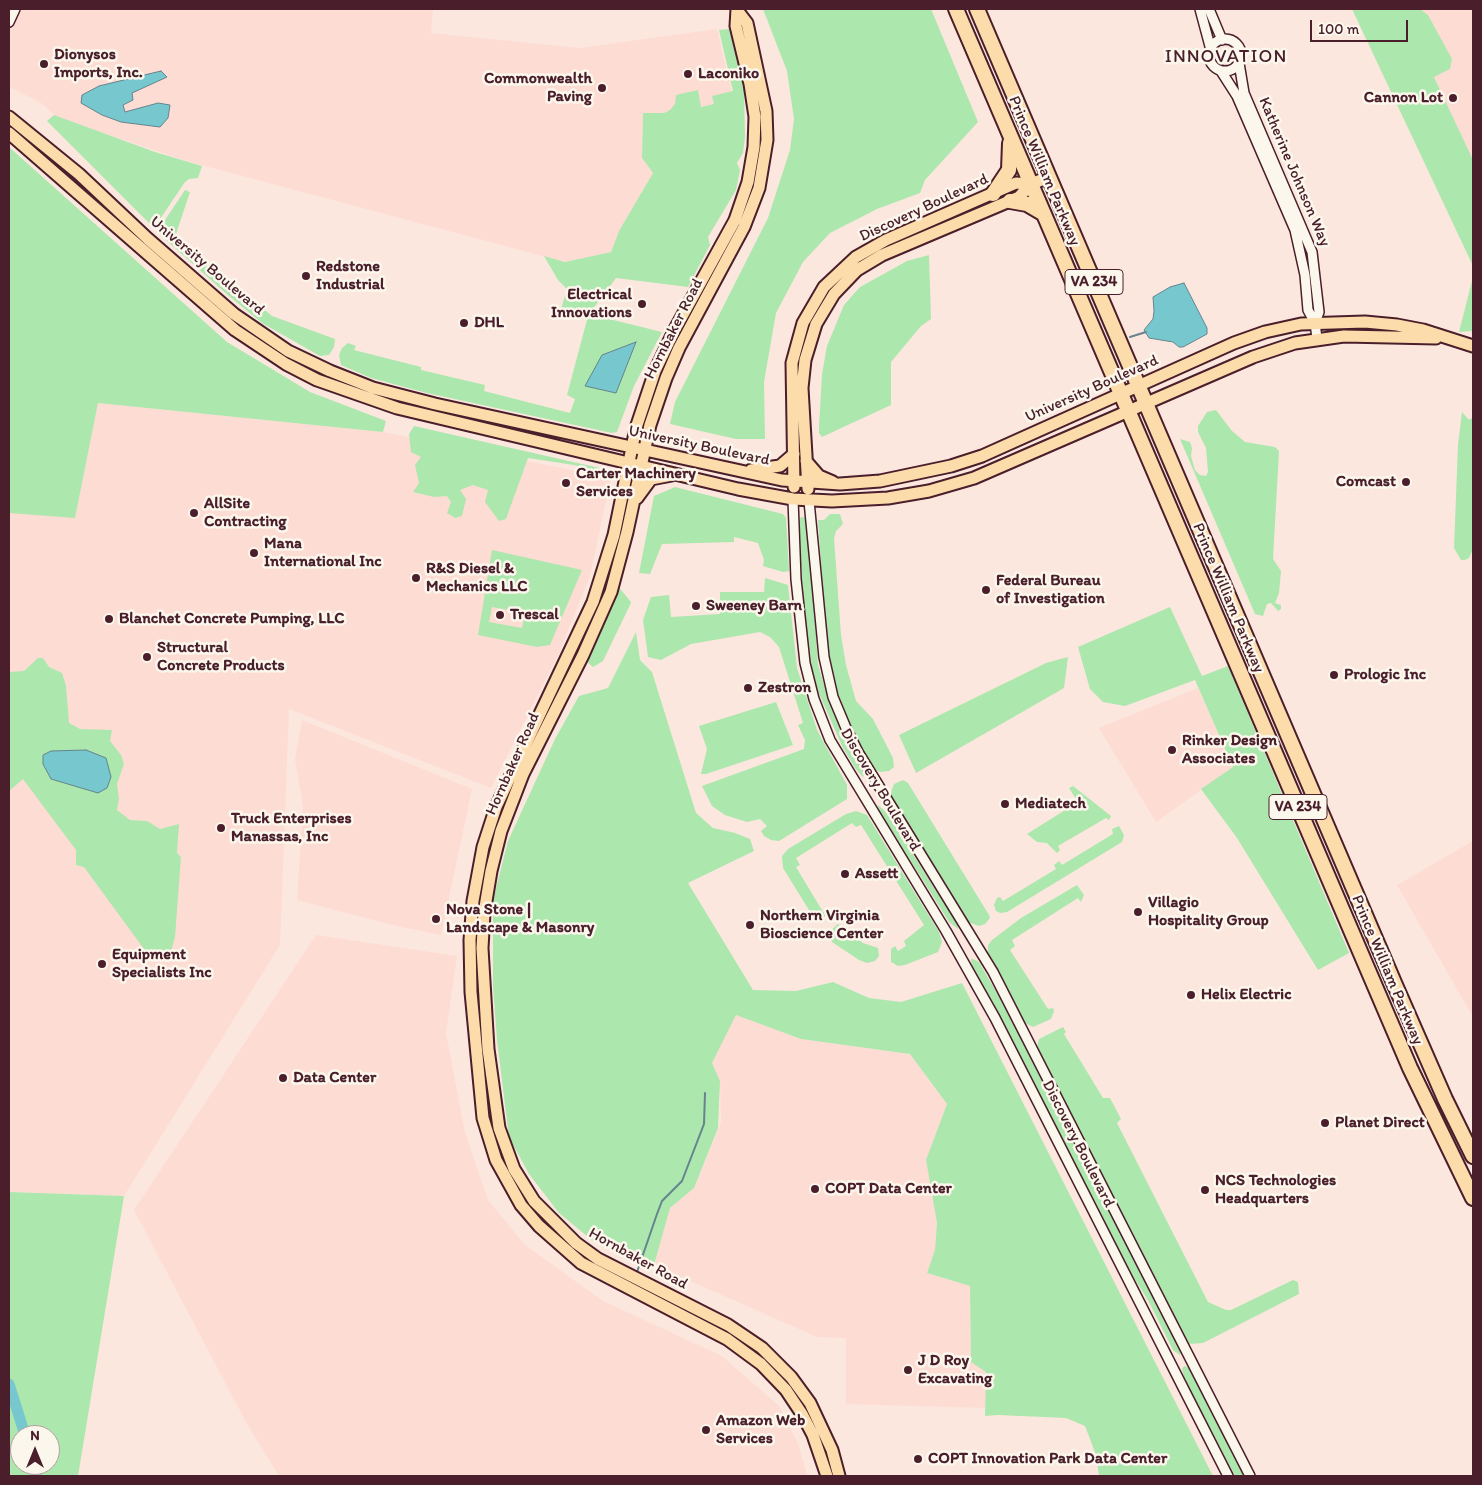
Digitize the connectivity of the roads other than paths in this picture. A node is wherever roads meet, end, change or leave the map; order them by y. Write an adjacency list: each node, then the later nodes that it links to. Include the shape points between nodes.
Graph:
1 (15, 9): 7 (street)
2 (737, 9): 31 (main road, Hornbaker Road, via 736,26 755,117 748,182 735,220 655,371); 32 (main road, Hornbaker Road, via 747,23 766,111 767,140 759,188 752,212 672,363 659,395)
3 (956, 9): 14 (highway, Prince William Parkway / VA 234)
4 (977, 9): 15 (highway, Prince William Parkway / VA 234)
5 (1200, 9): 9 (street)
6 (1209, 9): 8 (street)
7 (9, 22)
8 (1222, 40): 9 (street); 10 (street, via 1232,41 1239,47)
9 (1210, 50): 11 (street, via 1211,62)
10 (1239, 63): 11 (street, via 1232,70); 22 (street, Katherine Johnson Way, via 1244,93 1312,252 1319,312)
11 (1221, 71): 22 (street, Katherine Johnson Way, via 1237,96 1295,230 1305,275 1308,310)
12 (9, 117): 31 (main road, University Boulevard, via 79,174 234,314 288,351 346,378 392,394)
13 (9, 133): 35 (main road, University Boulevard, via 217,315 286,364 326,384 397,408)
14 (1010, 134): 16 (highway, Prince William Parkway / VA 234); 17 (highway, via 1010,166)
15 (1049, 177): 16 (main road, Discovery Boulevard); 27 (highway, Prince William Parkway / VA 234)
16 (1031, 184): 17 (main road, Discovery Boulevard, via 1016,183); 18 (main road, Discovery Boulevard, via 1019,197); 19 (highway, Prince William Parkway / VA 234)
17 (993, 194): 20 (main road, Discovery Boulevard, via 871,248 833,277)
18 (1010, 201): 19 (highway, via 1028,204); 21 (main road, Discovery Boulevard, via 873,260 841,285)
19 (1044, 214): 28 (highway, Prince William Parkway / VA 234)
20 (815, 301): 21 (main road); 33 (main road, Discovery Boulevard, via 803,323 792,363 790,398)
21 (825, 308): 34 (main road, Discovery Boulevard, via 812,334 805,360 802,388)
22 (1315, 323): 24 (street, Katherine Johnson Way); 25 (main road, University Boulevard, via 1389,324 1423,330); 27 (main road, University Boulevard, via 1252,336)
23 (1473, 337): 25 (main road)
24 (1318, 338): 25 (main road, University Boulevard, via 1375,335); 29 (main road, University Boulevard, via 1253,357)
25 (1448, 339): 26 (main road, University Boulevard)
26 (1473, 346)
27 (1139, 386): 28 (main road, University Boulevard); 29 (highway, Prince William Parkway / VA 234)
28 (1121, 394): 30 (highway, Prince William Parkway / VA 234); 41 (main road, University Boulevard, via 982,456 951,466 898,479)
29 (1147, 405): 30 (main road, University Boulevard); 45 (highway, Prince William Parkway / VA 234, via 1399,994)
30 (1129, 412): 43 (main road, University Boulevard, via 992,472 929,491 863,501); 46 (highway, Prince William Parkway / VA 234, via 1410,1068)
31 (632, 448): 32 (main road, University Boulevard); 35 (main road, Hornbaker Road)
32 (644, 450): 36 (main road, Hornbaker Road); 37 (main road, University Boulevard)
33 (794, 454): 37 (main road, via 780,466); 39 (main road, Discovery Boulevard)
34 (806, 461): 40 (main road, Discovery Boulevard); 41 (main road, via 819,476)
35 (628, 463): 36 (main road, University Boulevard); 48 (main road, Hornbaker Road, via 614,535 593,602 507,778 483,847 471,922 472,992 483,1118 496,1160 513,1193 538,1226 580,1263)
36 (641, 466): 38 (main road, University Boulevard); 44 (main road, Hornbaker Road)
37 (742, 472): 39 (main road, University Boulevard)
38 (676, 474): 42 (main road, University Boulevard); 44 (main road, via 649,481)
39 (794, 482): 40 (main road, University Boulevard); 42 (main road, Discovery Boulevard)
40 (808, 483): 41 (main road, University Boulevard); 43 (main road, Discovery Boulevard)
41 (840, 484)
42 (793, 499): 43 (main road, University Boulevard); 51 (street, Discovery Boulevard, via 796,579 805,663 826,731 995,1018)
43 (809, 501): 52 (street, Discovery Boulevard, via 824,657 833,697 846,728 993,972)
44 (632, 505): 47 (main road, Hornbaker Road, via 611,592 584,655 523,774 501,831 484,913 482,948 488,1049 499,1128 514,1169 534,1201 576,1244)
45 (1473, 1156)
46 (1473, 1198)
47 (693, 1306): 48 (main road); 50 (main road, Hornbaker Road, via 747,1336 796,1383 819,1418)
48 (686, 1318): 49 (main road, Hornbaker Road, via 727,1339 775,1377 810,1428)
49 (827, 1476)
50 (839, 1476)
51 (1228, 1476)
52 (1250, 1476)

